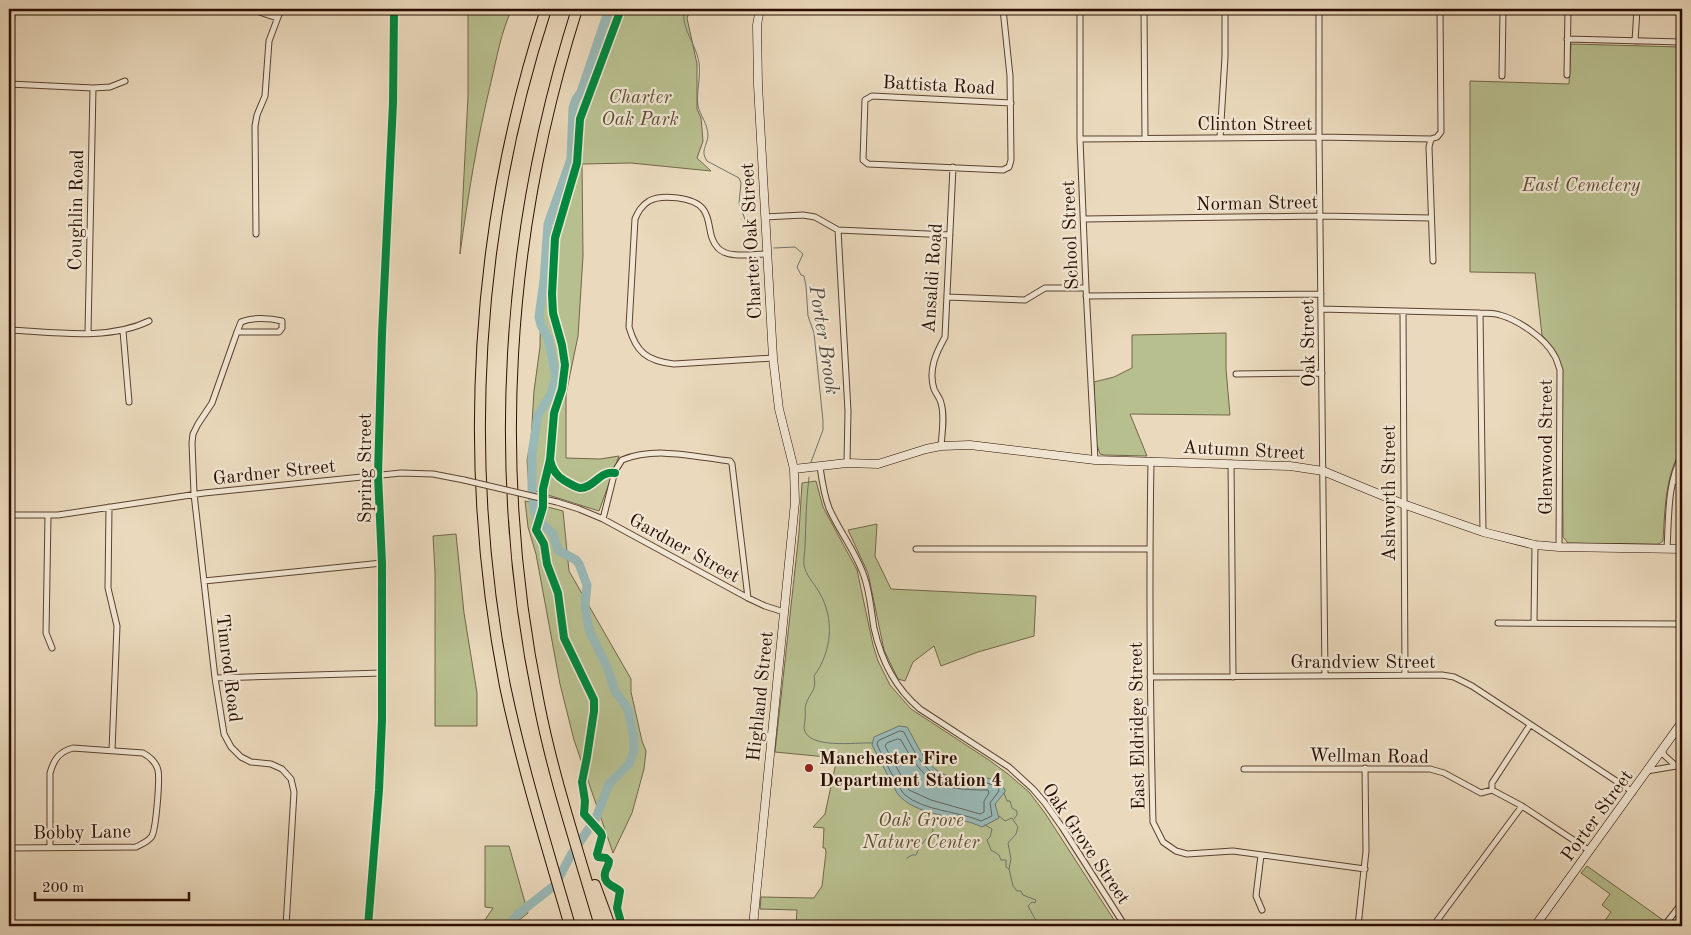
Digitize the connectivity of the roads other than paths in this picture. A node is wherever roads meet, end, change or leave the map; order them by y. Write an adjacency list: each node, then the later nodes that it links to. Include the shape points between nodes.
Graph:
1 (12, 9): 24 (street)
2 (251, 9): 17 (street)
3 (281, 9): 17 (street)
4 (394, 9): 68 (street, Spring Street, via 394,103)
5 (546, 9): 117 (highway, via 518,106 496,218 483,336 480,425 489,582 506,692 554,870 555,892)
6 (577, 9): 114 (highway, via 550,105 528,211 516,302 510,405 514,523 524,616 543,724 574,838 583,850)
7 (760, 9): 35 (street, Charter Oak Street, via 756,40)
8 (1003, 9): 27 (street)
9 (1080, 9): 31 (street, School Street)
10 (1144, 9): 29 (street)
11 (1225, 9): 30 (street)
12 (1319, 9): 28 (street, Oak Street)
13 (1440, 9): 32 (street, via 1441,132)
14 (1503, 9): 22 (street)
15 (1568, 9): 18 (street)
16 (1637, 9): 19 (street)
17 (277, 18): 39 (street, via 267,55 265,96 255,126)
18 (1567, 39): 19 (street); 21 (street)
19 (1635, 41): 20 (street)
20 (1682, 42)
21 (1566, 75)
22 (1502, 76)
23 (124, 81): 25 (street, via 110,87)
24 (9, 84): 25 (street); 26 (street)
25 (93, 88): 54 (street, Coughlin Road)
26 (9, 96)
27 (1011, 103): 33 (street, Battista Road, via 1009,167 1003,170); 33 (street, Battista Road, via 872,96 865,100 863,160 868,164)
28 (1319, 137): 30 (street, Clinton Street); 32 (street, Clinton Street); 34 (street, Oak Street)
29 (1145, 138): 30 (street, Clinton Street); 31 (street, Clinton Street)
30 (1220, 138)
31 (1080, 139): 37 (street, School Street)
32 (1431, 139): 36 (street)
33 (953, 168): 40 (street, Ansaldi Road)
34 (1320, 216): 36 (street, Norman Street); 37 (street, Norman Street); 44 (street, Oak Street)
35 (765, 217): 38 (street, via 815,217); 41 (street, Charter Oak Street)
36 (1431, 218): 42 (street)
37 (1084, 219): 43 (street, School Street)
38 (838, 230): 40 (street); 63 (street, via 848,411)
39 (256, 234)
40 (950, 235): 46 (street, Ansaldi Road)
41 (767, 254): 55 (street, Charter Oak Street); 55 (street, via 729,254 718,249 704,209 692,200 663,197 650,200 640,208 635,219 629,327 638,348 659,362 674,364)
42 (1433, 261)
43 (1086, 288): 45 (street, School Street); 46 (street, via 1051,286 1025,300)
44 (1321, 294): 45 (street); 47 (street, Oak Street)
45 (1086, 296): 61 (street, School Street)
46 (946, 298): 59 (street, Ansaldi Road, via 945,337 933,360 932,379 941,403)
47 (1321, 310): 48 (street, Glenwood Street); 56 (street, Oak Street)
48 (1403, 312): 49 (street, Glenwood Street); 72 (street, Ashworth Street)
49 (1480, 313): 77 (street); 79 (street, Glenwood Street, via 1500,315 1528,329 1554,354 1560,370)
50 (149, 321): 52 (street)
51 (9, 330): 54 (street)
52 (123, 331): 54 (street); 58 (street)
53 (236, 332): 53 (street, via 241,322 246,320 282,321 280,332); 71 (street, Timrod Road, via 212,403 193,434)
54 (88, 333)
55 (773, 358): 66 (street, Charter Oak Street, via 779,408)
56 (1322, 373): 57 (street); 67 (street, Oak Street)
57 (1236, 374)
58 (130, 402)
59 (941, 446): 61 (street, Autumn Street, via 970,444); 63 (street, Autumn Street, via 878,464)
60 (1682, 456): 69 (street)
61 (1095, 460): 62 (street, Autumn Street)
62 (1151, 461): 64 (street, Autumn Street); 83 (street, East Eldridge Street)
63 (847, 463): 65 (street, Autumn Street)
64 (1231, 463): 67 (street, Autumn Street); 97 (street)
65 (820, 467): 66 (street, Autumn Street); 124 (street, Oak Grove Street, via 829,507 865,577 880,651 896,684 920,709 1009,767 1033,788)
66 (794, 469): 87 (street, Highland Street, via 794,518)
67 (1323, 471): 72 (street, Autumn Street); 94 (street, Oak Street)
68 (378, 475): 71 (street, Gardner Street); 76 (street, Gardner Street, bridge, via 424,473 464,480 557,502); 84 (street, Spring Street)
69 (1673, 481): 70 (street); 80 (street)
70 (1682, 482)
71 (194, 494): 73 (street, Gardner Street); 85 (street, Timrod Road)
72 (1403, 504): 77 (street, Autumn Street); 93 (street, Ashworth Street)
73 (109, 507): 75 (street, Gardner Street); 100 (street, via 108,588 117,626)
74 (9, 515): 75 (street, Gardner Street)
75 (48, 516): 91 (street, via 46,633)
76 (603, 519): 86 (street, Gardner Street); 86 (street, via 622,460 667,453 730,461)
77 (1483, 532): 78 (street, Autumn Street)
78 (1535, 545): 79 (street, Autumn Street); 88 (street)
79 (1559, 547): 80 (street, Autumn Street)
80 (1667, 548): 81 (street, Autumn Street)
81 (1682, 548)
82 (916, 549): 83 (street)
83 (1149, 549): 95 (street, East Eldridge Street)
84 (382, 563): 85 (street); 92 (street, Spring Street)
85 (204, 581): 96 (street, Timrod Road)
86 (748, 598): 87 (street, Gardner Street)
87 (784, 612): 123 (street, Highland Street)
88 (1534, 622): 89 (street); 90 (street)
89 (1498, 623)
90 (1682, 624)
91 (52, 648)
92 (382, 673): 96 (street); 119 (street, Spring Street, via 382,745)
93 (1405, 674): 94 (street, Grandview Street); 99 (street, Grandview Street, via 1454,677)
94 (1325, 676): 97 (street, Grandview Street)
95 (1150, 677): 97 (street, Grandview Street); 112 (street, East Eldridge Street, via 1153,822 1157,834 1168,846 1187,854 1233,851)
96 (215, 678): 118 (street, Timrod Road, via 224,734 231,747 250,762 271,764 282,769 291,779 294,792)
97 (1233, 678)
98 (1682, 722): 101 (street, Porter Street)
99 (1530, 725): 106 (street, via 1492,783); 107 (street, Grandview Street)
100 (112, 750): 109 (street, via 73,748 65,750 52,763); 109 (street, Bobby Lane, via 143,753 152,759 158,770 156,827 151,837 136,847)
101 (1662, 750): 102 (street); 105 (street, Porter Street)
102 (1679, 765): 105 (street)
103 (1365, 768): 104 (street, Wellman Road); 106 (street, Wellman Road, via 1430,769 1481,793); 113 (street)
104 (1244, 769)
105 (1647, 771): 107 (street, Porter Street)
106 (1492, 790): 108 (street, Wellman Road)
107 (1633, 792): 111 (street, Porter Street)
108 (1522, 806): 111 (street, Wellman Road); 126 (street)
109 (50, 847): 110 (street, Bobby Lane)
110 (9, 848)
111 (1590, 851): 127 (street, Porter Street)
112 (1261, 855): 113 (street, East Eldridge Street); 116 (street, via 1256,896)
113 (1364, 869): 125 (street)
114 (588, 875): 121 (highway); 122 (highway)
115 (1682, 903): 128 (street)
116 (1262, 910)
117 (563, 917): 120 (highway)
118 (286, 926)
119 (368, 926)
120 (570, 926)
121 (600, 926)
122 (610, 926)
123 (753, 926)
124 (1125, 926)
125 (1358, 926)
126 (1433, 926)
127 (1535, 926)
128 (1664, 926)

